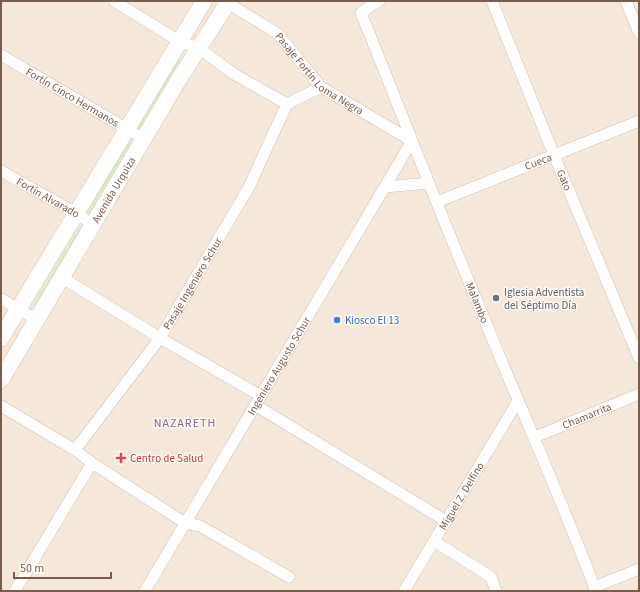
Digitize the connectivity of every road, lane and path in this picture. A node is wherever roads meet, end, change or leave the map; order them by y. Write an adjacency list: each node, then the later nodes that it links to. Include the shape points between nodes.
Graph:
1 (114, 1): 8 (street)
2 (204, 1): 8 (main road, Avenida Urquiza)
3 (380, 1): 16 (street, Malambo, via 361,13)
4 (492, 1): 17 (street, Gato)
5 (626, 1): 7 (street)
6 (229, 2): 9 (main road, Avenida Urquiza); 11 (street, Pasaje Fortín Loma Negra, via 278,34)
7 (639, 33)
8 (179, 42): 9 (street); 14 (main road, Avenida Urquiza)
9 (200, 49): 12 (street, via 234,74); 15 (main road, Avenida Urquiza)
10 (1, 55): 14 (street, Fortín Cinco Hermanos)
11 (322, 86): 12 (street); 16 (street, Pasaje Fortín Loma Negra)
12 (287, 104): 29 (street, Pasaje Ingeniero Schur, via 249,187)
13 (639, 121): 17 (street, Cueca)
14 (126, 128): 15 (street, Fortín Cinco Hermanos); 22 (main road, Avenida Urquiza)
15 (144, 139): 23 (main road, Avenida Urquiza)
16 (412, 141): 19 (street, Malambo); 20 (street, Ingeniero Augusto Schur)
17 (554, 155): 21 (street, Cueca); 30 (street, Gato)
18 (1, 171): 22 (street, Fortín Alvarado)
19 (429, 183): 20 (street); 21 (street, Malambo)
20 (385, 187): 33 (street, Ingeniero Augusto Schur)
21 (437, 202): 34 (street, Malambo)
22 (76, 212): 23 (street, Fortín Alvarado); 26 (main road, Avenida Urquiza)
23 (93, 225): 24 (main road, Avenida Urquiza)
24 (61, 277): 27 (main road, Avenida Urquiza); 29 (street)
25 (1, 299): 26 (street)
26 (18, 309): 27 (street); 28 (main road, Avenida Urquiza)
27 (36, 319): 31 (main road, Avenida Urquiza)
28 (1, 338)
29 (160, 338): 33 (street); 37 (street, Pasaje Ingeniero Schur)
30 (639, 358)
31 (1, 380)
32 (639, 394): 36 (street, Chamarrita)
33 (258, 400): 39 (street); 40 (street, Ingeniero Augusto Schur)
34 (518, 401): 36 (street, Malambo); 39 (street, Miguel Z. Delfino)
35 (1, 406): 37 (street)
36 (535, 437): 44 (street, Malambo)
37 (75, 450): 38 (street)
38 (92, 464): 40 (street); 45 (street)
39 (446, 521): 41 (street, Miguel Z. Delfino)
40 (186, 523): 43 (street, via 200,526); 46 (street, Ingeniero Augusto Schur)
41 (434, 541): 47 (street, Miguel Z. Delfino); 48 (street, via 491,577)
42 (639, 569): 44 (street)
43 (289, 577)
44 (595, 589)
45 (15, 591)
46 (145, 591)
47 (404, 591)
48 (496, 591)

